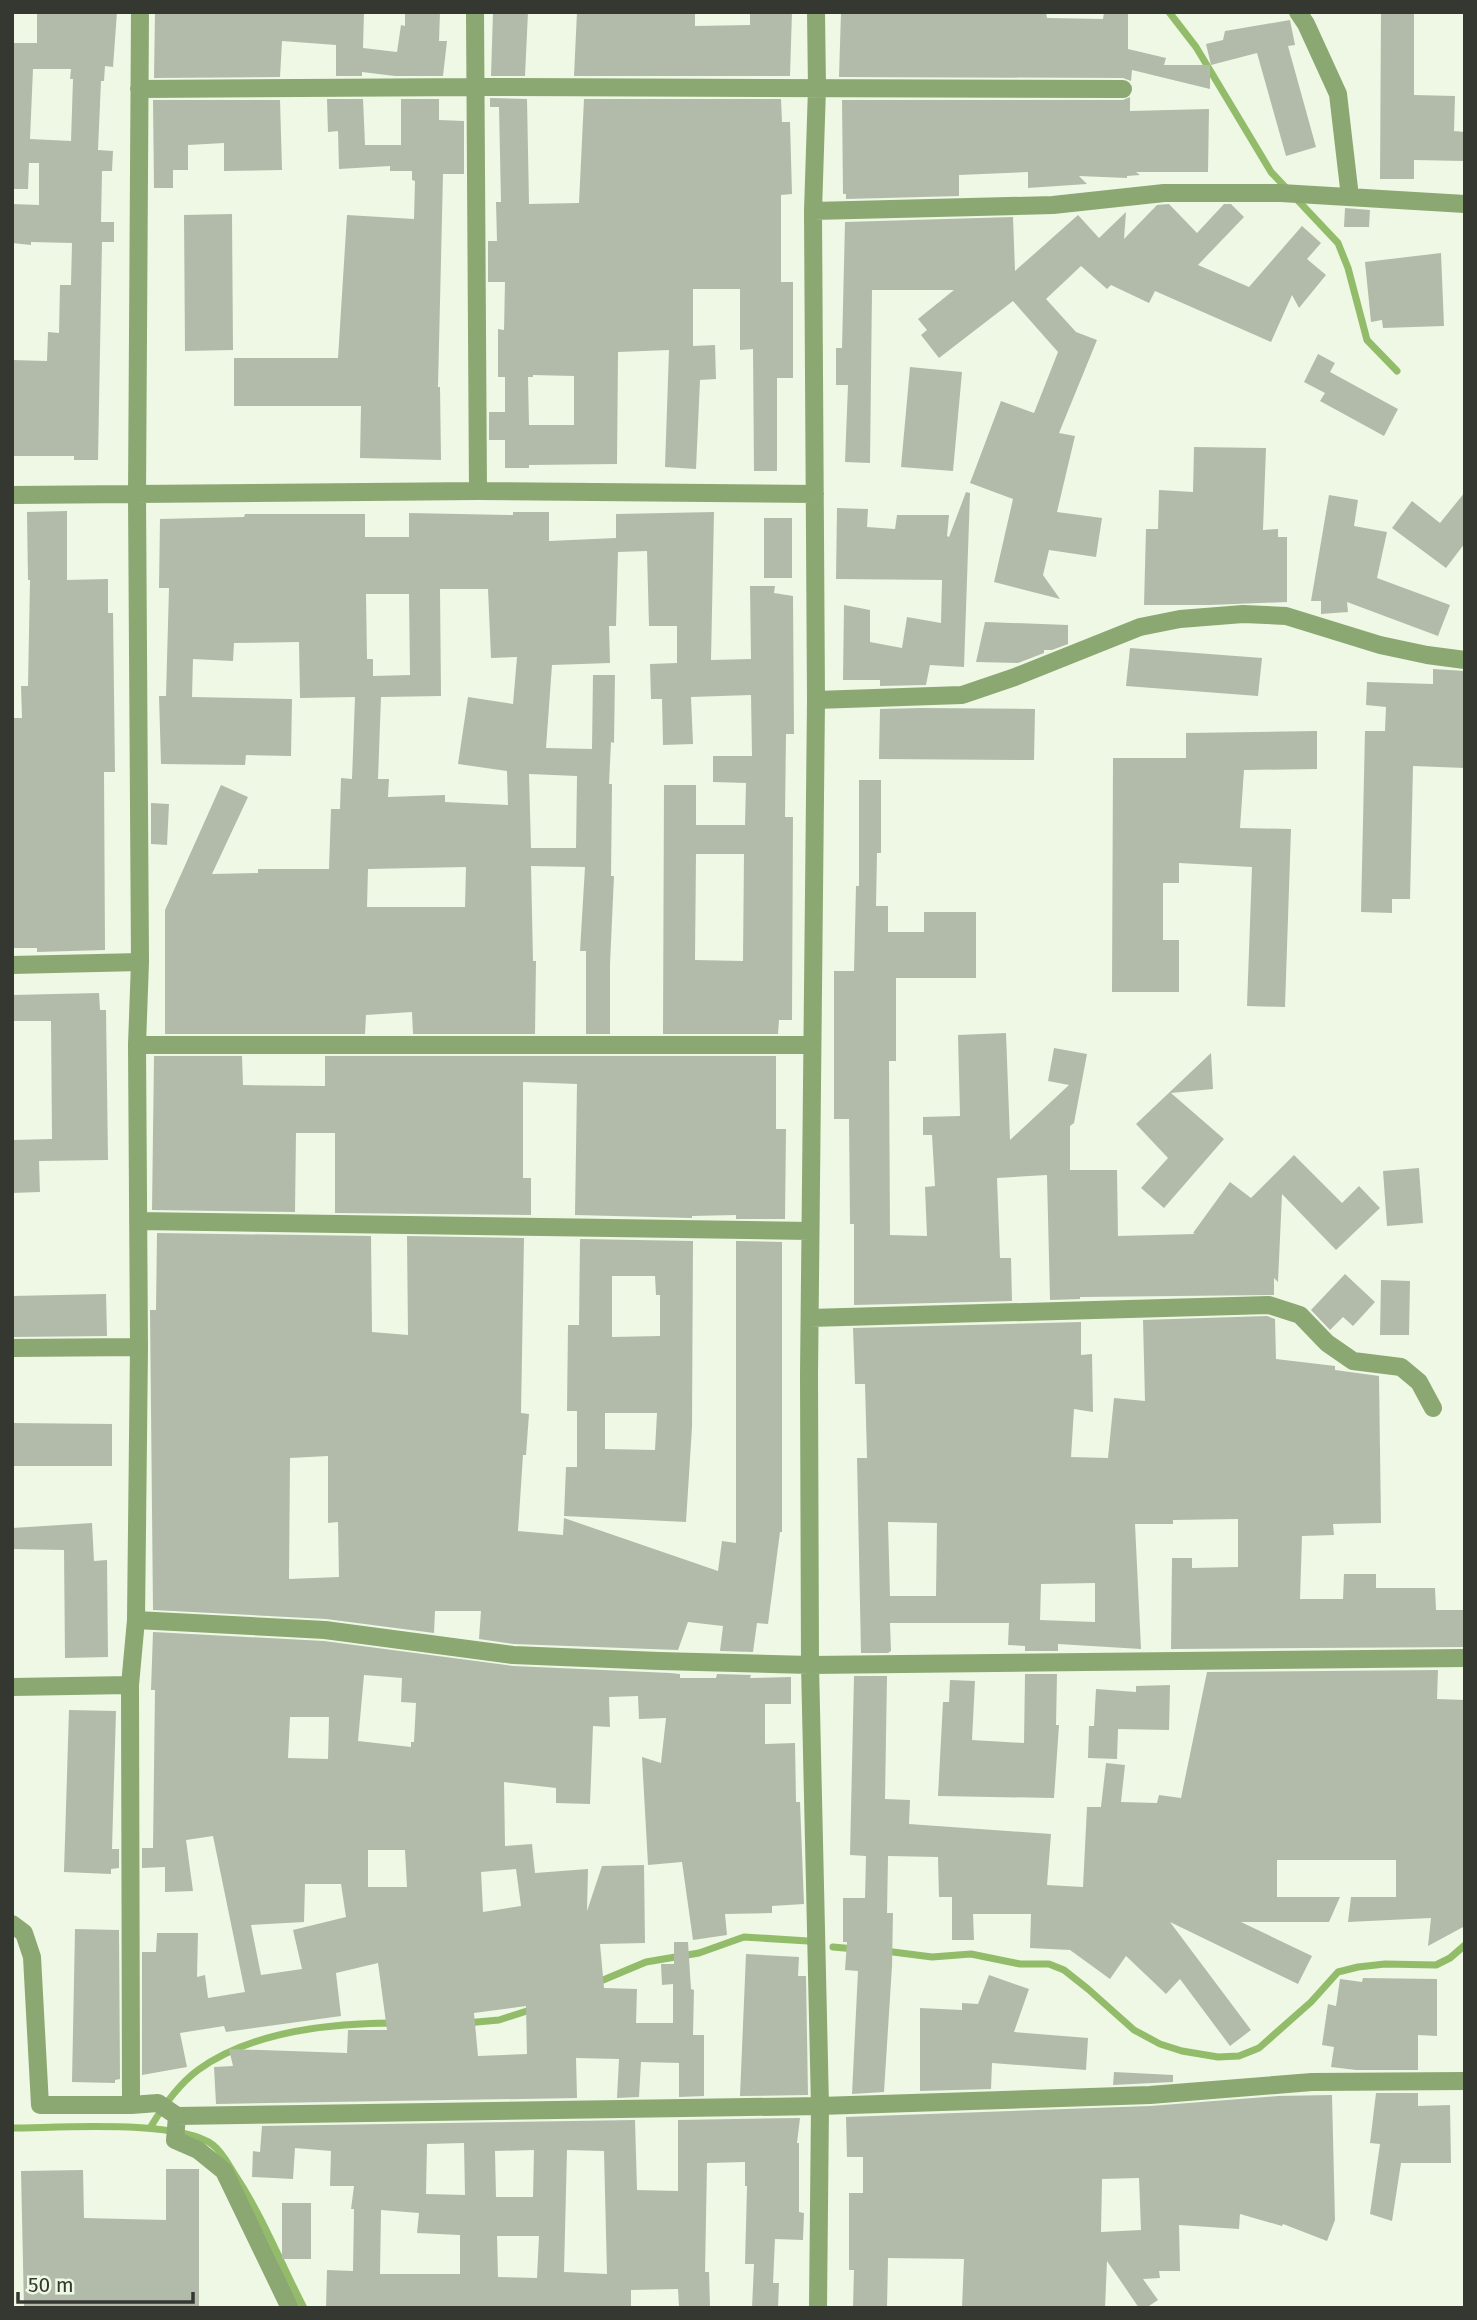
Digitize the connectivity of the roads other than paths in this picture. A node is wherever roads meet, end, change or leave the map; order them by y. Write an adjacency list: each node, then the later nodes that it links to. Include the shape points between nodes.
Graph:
1 (140, 12): 7 (street)
2 (475, 12): 5 (street)
3 (816, 12): 6 (street)
4 (1298, 12): 9 (street, via 1338,94)
5 (477, 87): 6 (street); 7 (street); 12 (street)
6 (817, 88): 8 (street); 11 (street)
7 (139, 89): 15 (street)
8 (1123, 89)
9 (1350, 197): 10 (street); 11 (street, via 1164,193 1054,205)
10 (1465, 204)
11 (813, 211): 13 (street)
12 (478, 491): 13 (street); 15 (street)
13 (816, 494): 17 (street)
14 (12, 495): 15 (street)
15 (137, 495): 18 (street)
16 (1465, 660): 17 (street, via 1380,645 1286,616 1242,614 1140,627 962,695)
17 (816, 700): 21 (street)
18 (140, 962): 19 (street); 20 (street)
19 (12, 965)
20 (137, 1045): 21 (street); 22 (street)
21 (811, 1045): 23 (street)
22 (138, 1221): 23 (street); 25 (street)
23 (810, 1231): 24 (street)
24 (810, 1318): 27 (street, via 1269,1305 1300,1315 1353,1361 1401,1367 1419,1382); 30 (street)
25 (139, 1347): 26 (street); 28 (street)
26 (12, 1348)
27 (1433, 1408)
28 (136, 1620): 30 (street, via 325,1630 513,1655); 31 (street)
29 (1465, 1658): 30 (street)
30 (810, 1665): 36 (street)
31 (130, 1685): 32 (street); 35 (street)
32 (12, 1687)
33 (12, 1924): 35 (street, via 24,1933 32,1957 40,2105)
34 (1465, 2081): 36 (street, via 1312,2082 1150,2095)
35 (131, 2105): 37 (street)
36 (820, 2106): 37 (street); 39 (street)
37 (171, 2119): 38 (street, via 224,2171)
38 (290, 2308)
39 (818, 2308)

